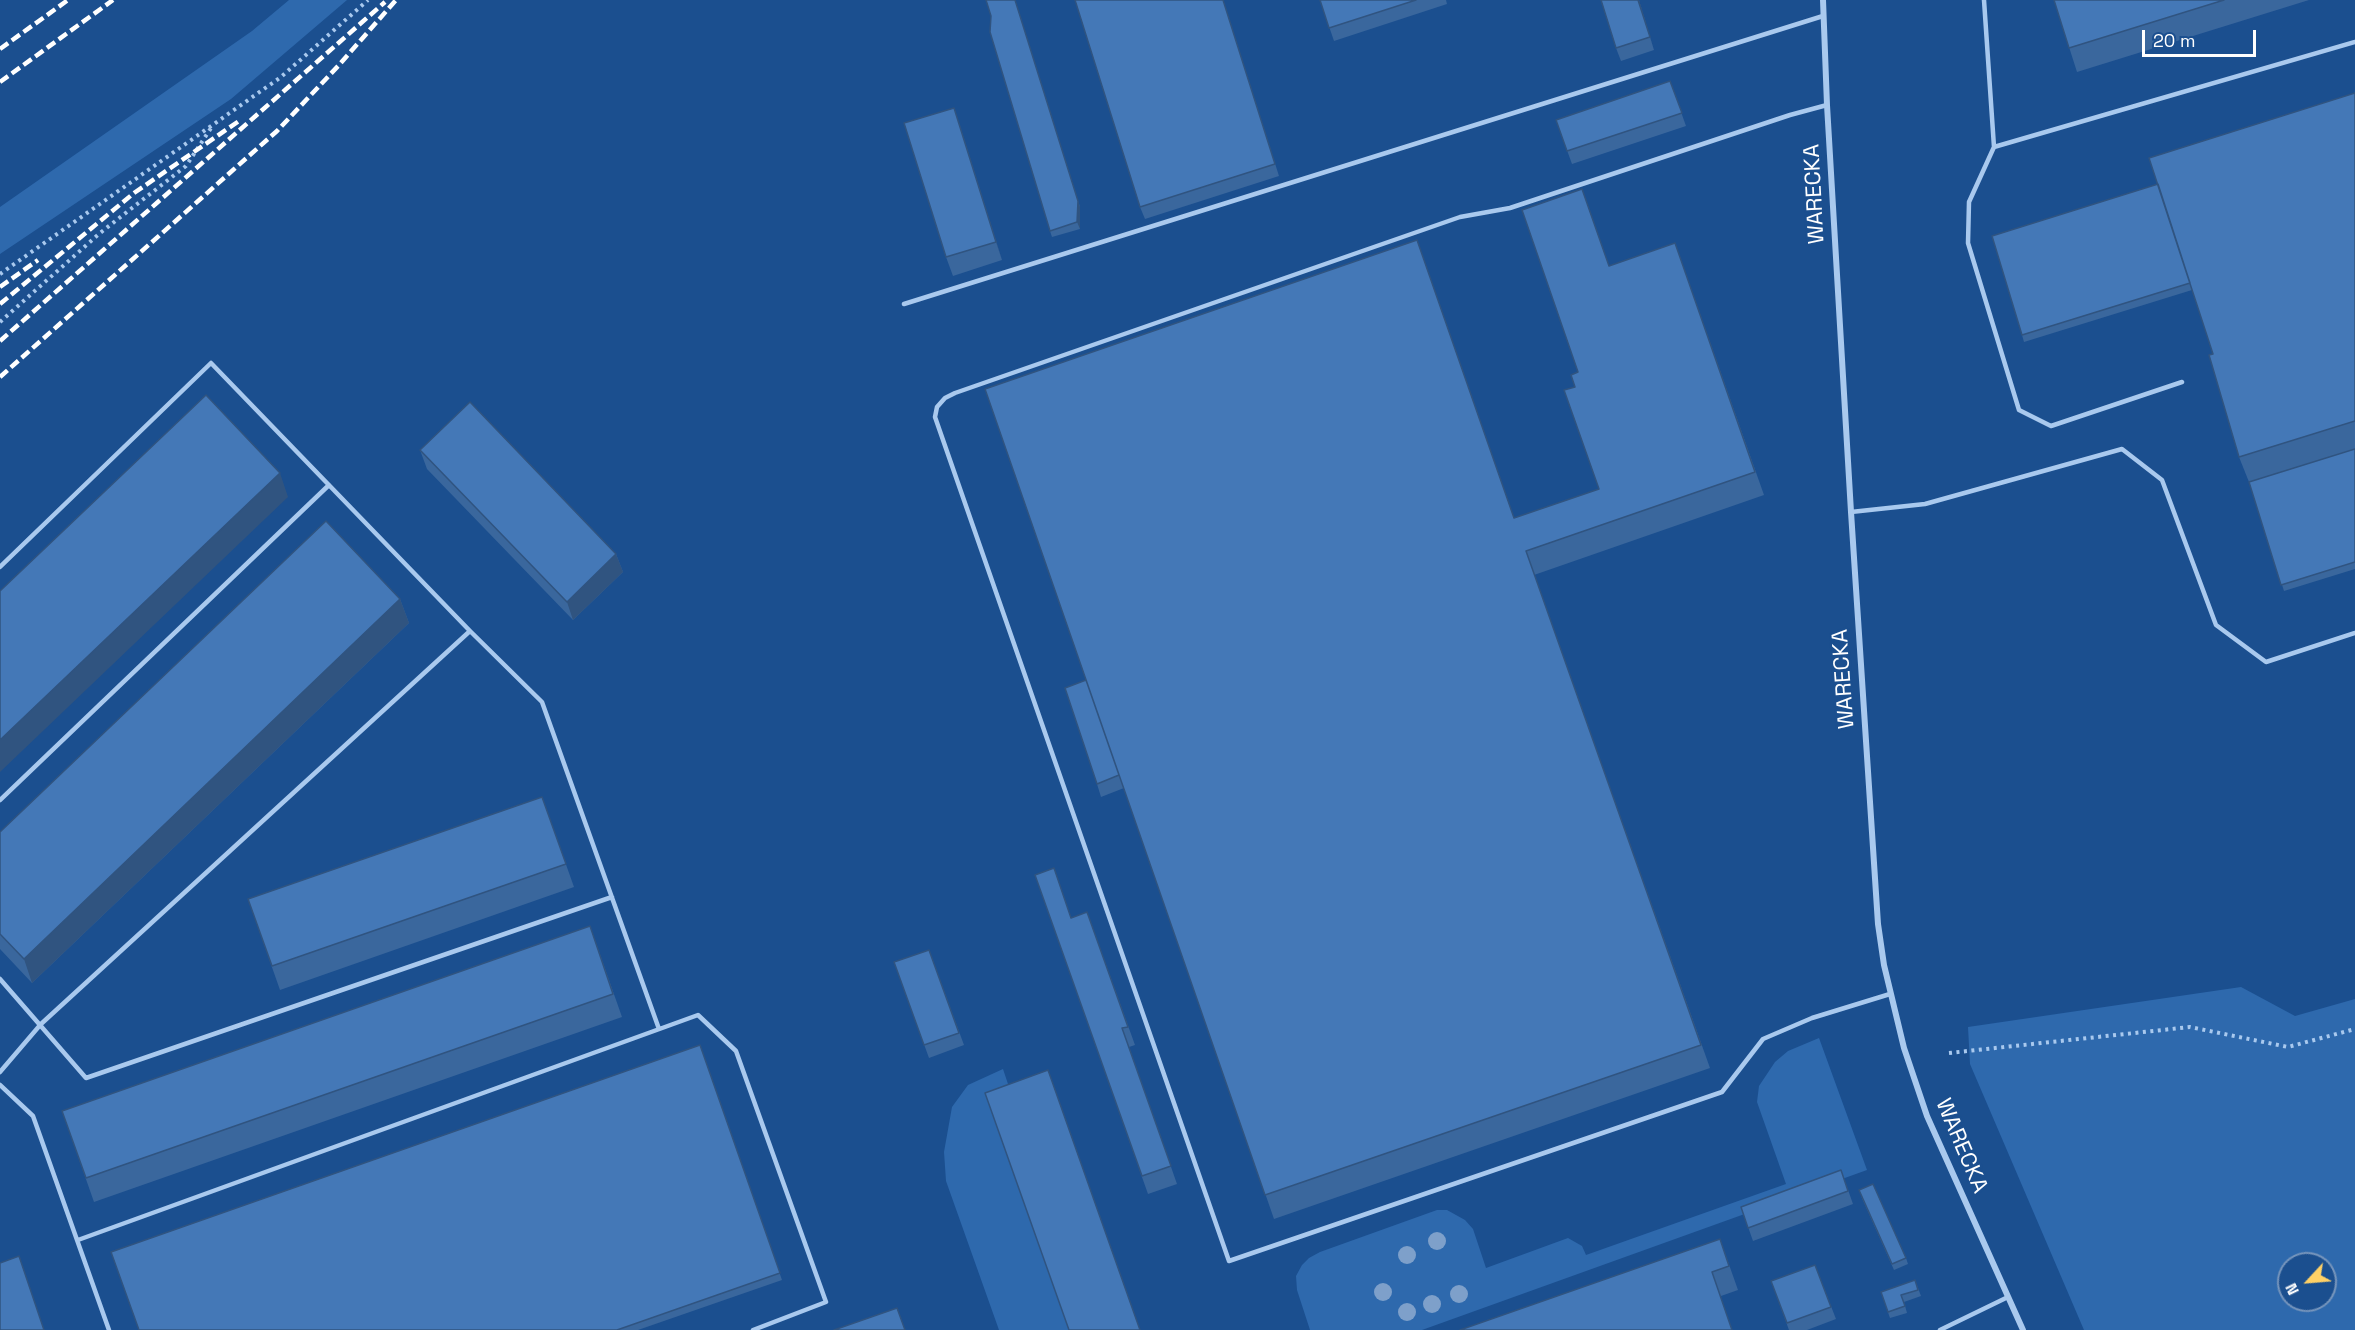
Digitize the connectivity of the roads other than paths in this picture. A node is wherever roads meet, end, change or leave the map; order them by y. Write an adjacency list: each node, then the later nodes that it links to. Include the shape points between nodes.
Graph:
1 (1823, 0): 3 (street, WARECKA)
2 (1984, 0): 6 (lane)
3 (1824, 16): 5 (street, WARECKA); 7 (lane)
4 (2355, 42): 6 (lane)
5 (1827, 105): 10 (street, WARECKA); 17 (lane, via 1510,208 1460,217 955,393 945,398 935,417 1229,1261 1722,1092 1763,1039 1812,1018)
6 (1994, 147): 8 (lane, via 1969,202 1968,243 2019,410 2051,426)
7 (904, 304)
8 (2182, 382)
9 (329, 485): 11 (lane, via 211,363); 12 (lane); 14 (lane)
10 (1851, 512): 13 (lane, via 1924,504 2122,449 2162,480 2216,626 2266,662); 17 (street, WARECKA, via 1878,924)
11 (0, 567)
12 (470, 631): 15 (lane, via 542,702); 18 (lane)
13 (2355, 633)
14 (0, 800)
15 (612, 897): 18 (lane, via 86,1078); 19 (lane)
16 (0, 980): 18 (lane)
17 (1890, 993): 23 (street, WARECKA, via 1927,1116)
18 (41, 1024): 20 (lane)
19 (659, 1029): 22 (lane); 25 (lane, via 698,1015 736,1051 826,1302)
20 (0, 1072)
21 (0, 1085): 22 (lane, via 33,1116)
22 (78, 1240): 24 (lane)
23 (2008, 1297): 26 (lane); 27 (street, WARECKA)
24 (110, 1330)
25 (753, 1330)
26 (1940, 1330)
27 (2023, 1330)

